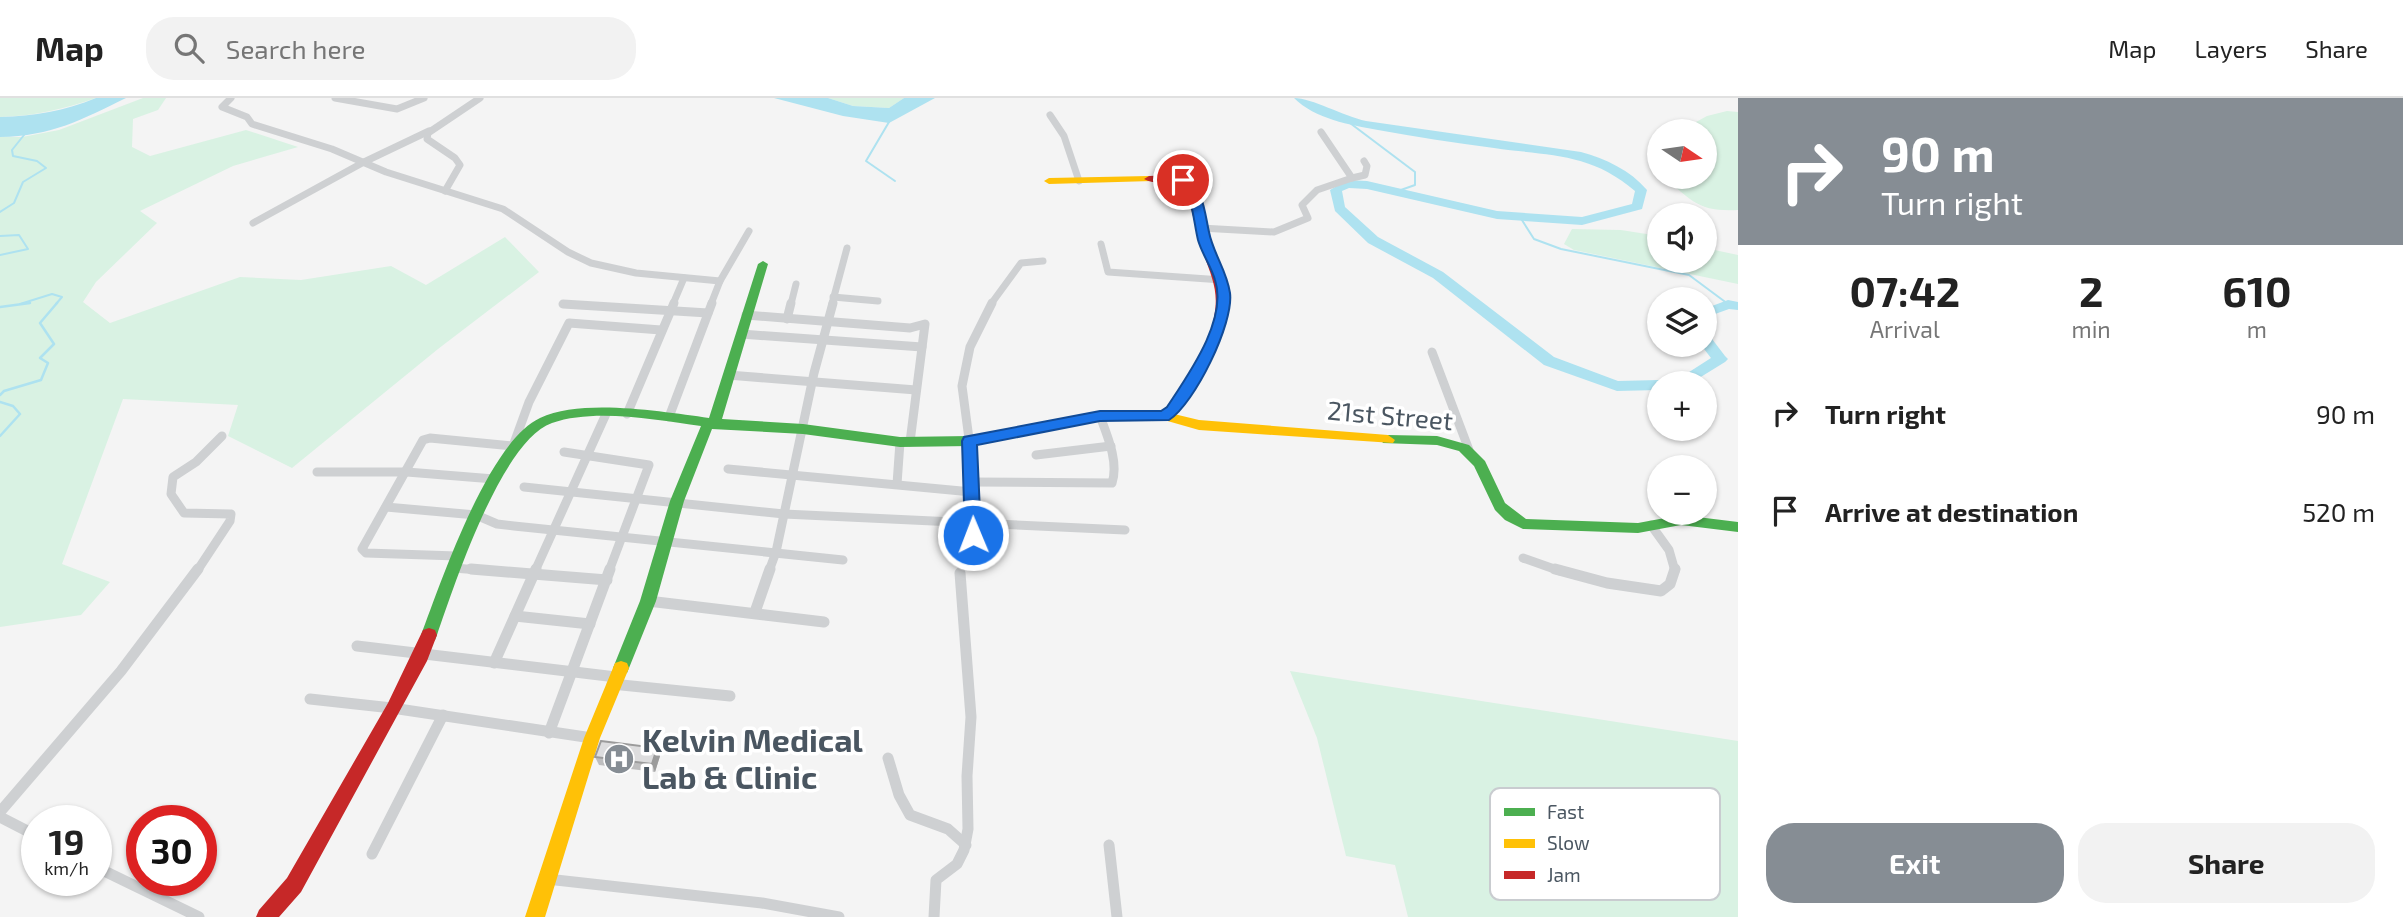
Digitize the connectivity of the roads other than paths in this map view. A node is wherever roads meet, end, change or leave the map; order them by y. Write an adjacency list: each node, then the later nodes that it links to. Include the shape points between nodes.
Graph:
1 (231, 98): 9 (street, via 222,107 247,117 252,124)
2 (335, 98): 3 (street, via 401,109)
3 (424, 98)
4 (480, 98): 6 (street)
5 (1050, 115): 12 (street, via 1064,136)
6 (429, 131): 9 (street); 13 (street, via 427,139 460,165)
7 (1321, 132): 10 (street)
8 (1364, 161): 10 (street, via 1365,175)
9 (364, 162): 13 (street); 14 (street)
10 (1352, 178): 15 (street, via 1330,183 1304,200 1308,218 1297,225 1274,232)
11 (1049, 181): 12 (street)
12 (1079, 181): 15 (street, via 1183,180 1195,196)
13 (445, 191): 21 (street, via 503,209 592,263)
14 (253, 223)
15 (1201, 228): 22 (street)
16 (748, 231): 23 (street)
17 (1101, 244): 22 (street, via 1108,272)
18 (847, 248): 25 (street)
19 (1043, 261): 49 (street, via 1021,263 975,330 962,403)
20 (763, 264): 30 (street)
21 (684, 278): 23 (street); 28 (street)
22 (1222, 280): 44 (street, via 1222,315 1208,351 1181,399)
23 (720, 281): 29 (street)
24 (796, 284): 31 (street)
25 (833, 297): 26 (street); 32 (street)
26 (878, 301)
27 (563, 304): 28 (street)
28 (669, 311): 29 (street); 33 (street)
29 (708, 313): 45 (street)
30 (746, 315): 31 (street); 34 (street)
31 (787, 319): 32 (street)
32 (827, 322): 35 (street); 36 (street, via 910,328 925,324)
33 (661, 330): 42 (street); 51 (street, via 569,323 528,401)
34 (741, 334): 35 (street); 38 (street)
35 (822, 339): 36 (street); 39 (street)
36 (922, 347): 40 (street)
37 (1432, 352): 53 (street)
38 (728, 375): 39 (street); 46 (street)
39 (813, 382): 40 (street); 47 (street)
40 (916, 390): 50 (street)
41 (606, 414): 42 (street, 21st Street); 51 (street, 21st Street, via 554,416); 56 (street)
42 (626, 414): 45 (street, 21st Street)
43 (1100, 416): 44 (street, 21st Street); 49 (street, 21st Street); 52 (street)
44 (1164, 416): 53 (street, 21st Street, via 1183,424 1423,441)
45 (669, 417): 46 (street, 21st Street)
46 (714, 423): 47 (street, 21st Street); 67 (street, via 703,432)
47 (803, 429): 50 (street, 21st Street); 60 (street)
48 (222, 436): 104 (street, via 177,472 171,494 184,513 231,514 230,521 88,715)
49 (970, 441): 50 (street, 21st Street); 64 (street)
50 (905, 442): 62 (street)
51 (513, 446): 59 (street, via 426,438); 61 (street)
52 (1111, 446): 55 (street); 64 (street, via 1112,483)
53 (1469, 450): 73 (street, 21st Street, via 1499,510 1510,520 1523,524)
54 (564, 452): 56 (street)
55 (1036, 455)
56 (587, 456): 65 (street); 66 (street, via 648,463)
57 (727, 469): 60 (street)
58 (317, 472): 59 (street)
59 (407, 472): 61 (street); 68 (street)
60 (794, 475): 62 (street); 69 (street)
61 (494, 479): 70 (street)
62 (897, 484): 64 (street)
63 (524, 487): 65 (street)
64 (972, 487): 71 (street)
65 (571, 492): 66 (street); 75 (street)
66 (637, 498): 67 (street); 78 (street)
67 (677, 501): 69 (street); 79 (street)
68 (386, 507): 70 (street); 83 (street, via 365,542 362,549 366,553)
69 (784, 514): 71 (street); 80 (street)
70 (476, 515): 75 (street, via 497,524); 83 (street)
71 (973, 523): 76 (street); 77 (street)
72 (1717, 524): 74 (street, 21st Street)
73 (1651, 525): 81 (street, via 1676,564 1675,574 1661,591 1582,580)
74 (1738, 527)
75 (555, 530): 78 (street); 85 (street)
76 (1125, 530)
77 (973, 535)
78 (624, 537): 79 (street); 86 (street)
79 (666, 541): 80 (street); 87 (street)
80 (776, 552): 82 (street); 88 (street)
81 (1523, 558)
82 (843, 560)
83 (455, 562): 85 (street); 93 (street)
84 (960, 573): 106 (street, via 971,719)
85 (534, 574): 86 (street); 89 (street)
86 (607, 580): 91 (street)
87 (648, 601): 88 (street); 96 (street)
88 (755, 612): 90 (street)
89 (516, 616): 91 (street); 94 (street)
90 (824, 622)
91 (590, 624): 95 (street)
92 (357, 646): 93 (street)
93 (421, 656): 94 (street); 99 (street)
94 (494, 663): 95 (street)
95 (572, 672): 96 (street); 101 (street)
96 (614, 681): 97 (street); 102 (street)
97 (730, 696)
98 (310, 699): 99 (street)
99 (394, 708): 100 (street); 112 (street, via 294,885)
100 (443, 715): 101 (street); 108 (street)
101 (549, 733): 102 (street)
102 (592, 738): 110 (street)
103 (888, 758): 106 (street, via 910,815 948,829)
104 (0, 814): 105 (street)
105 (21, 826)
106 (966, 845): 115 (street, via 952,872 936,880)
107 (1109, 845): 116 (street)
108 (372, 854)
109 (112, 875): 111 (street)
110 (547, 879): 113 (street); 114 (street, via 762,903)
111 (199, 917)
112 (266, 917)
113 (535, 917)
114 (839, 917)
115 (934, 917)
116 (1117, 917)

